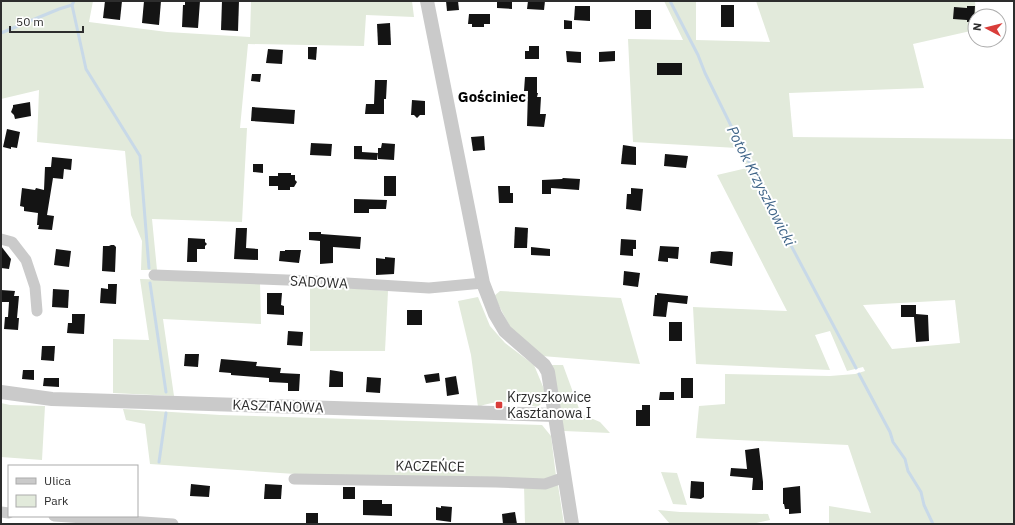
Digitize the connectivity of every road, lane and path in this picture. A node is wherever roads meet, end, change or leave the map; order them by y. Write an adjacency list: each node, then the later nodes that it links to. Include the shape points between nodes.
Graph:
1 (427, 1): 4 (street)
2 (1, 239): 5 (street, via 12,242 26,260 35,287)
3 (154, 275): 4 (street, SADOWA, via 429,288)
4 (483, 283): 7 (street, via 495,314 505,331 544,365 548,372)
5 (37, 311)
6 (1, 392): 7 (street, KASZTANOWA, via 52,399)
7 (555, 415): 8 (street)
8 (564, 477): 9 (street, KACZEŃCE, via 545,484); 12 (street)
9 (294, 478)
10 (69, 517): 11 (street)
11 (174, 524)
12 (572, 524)

